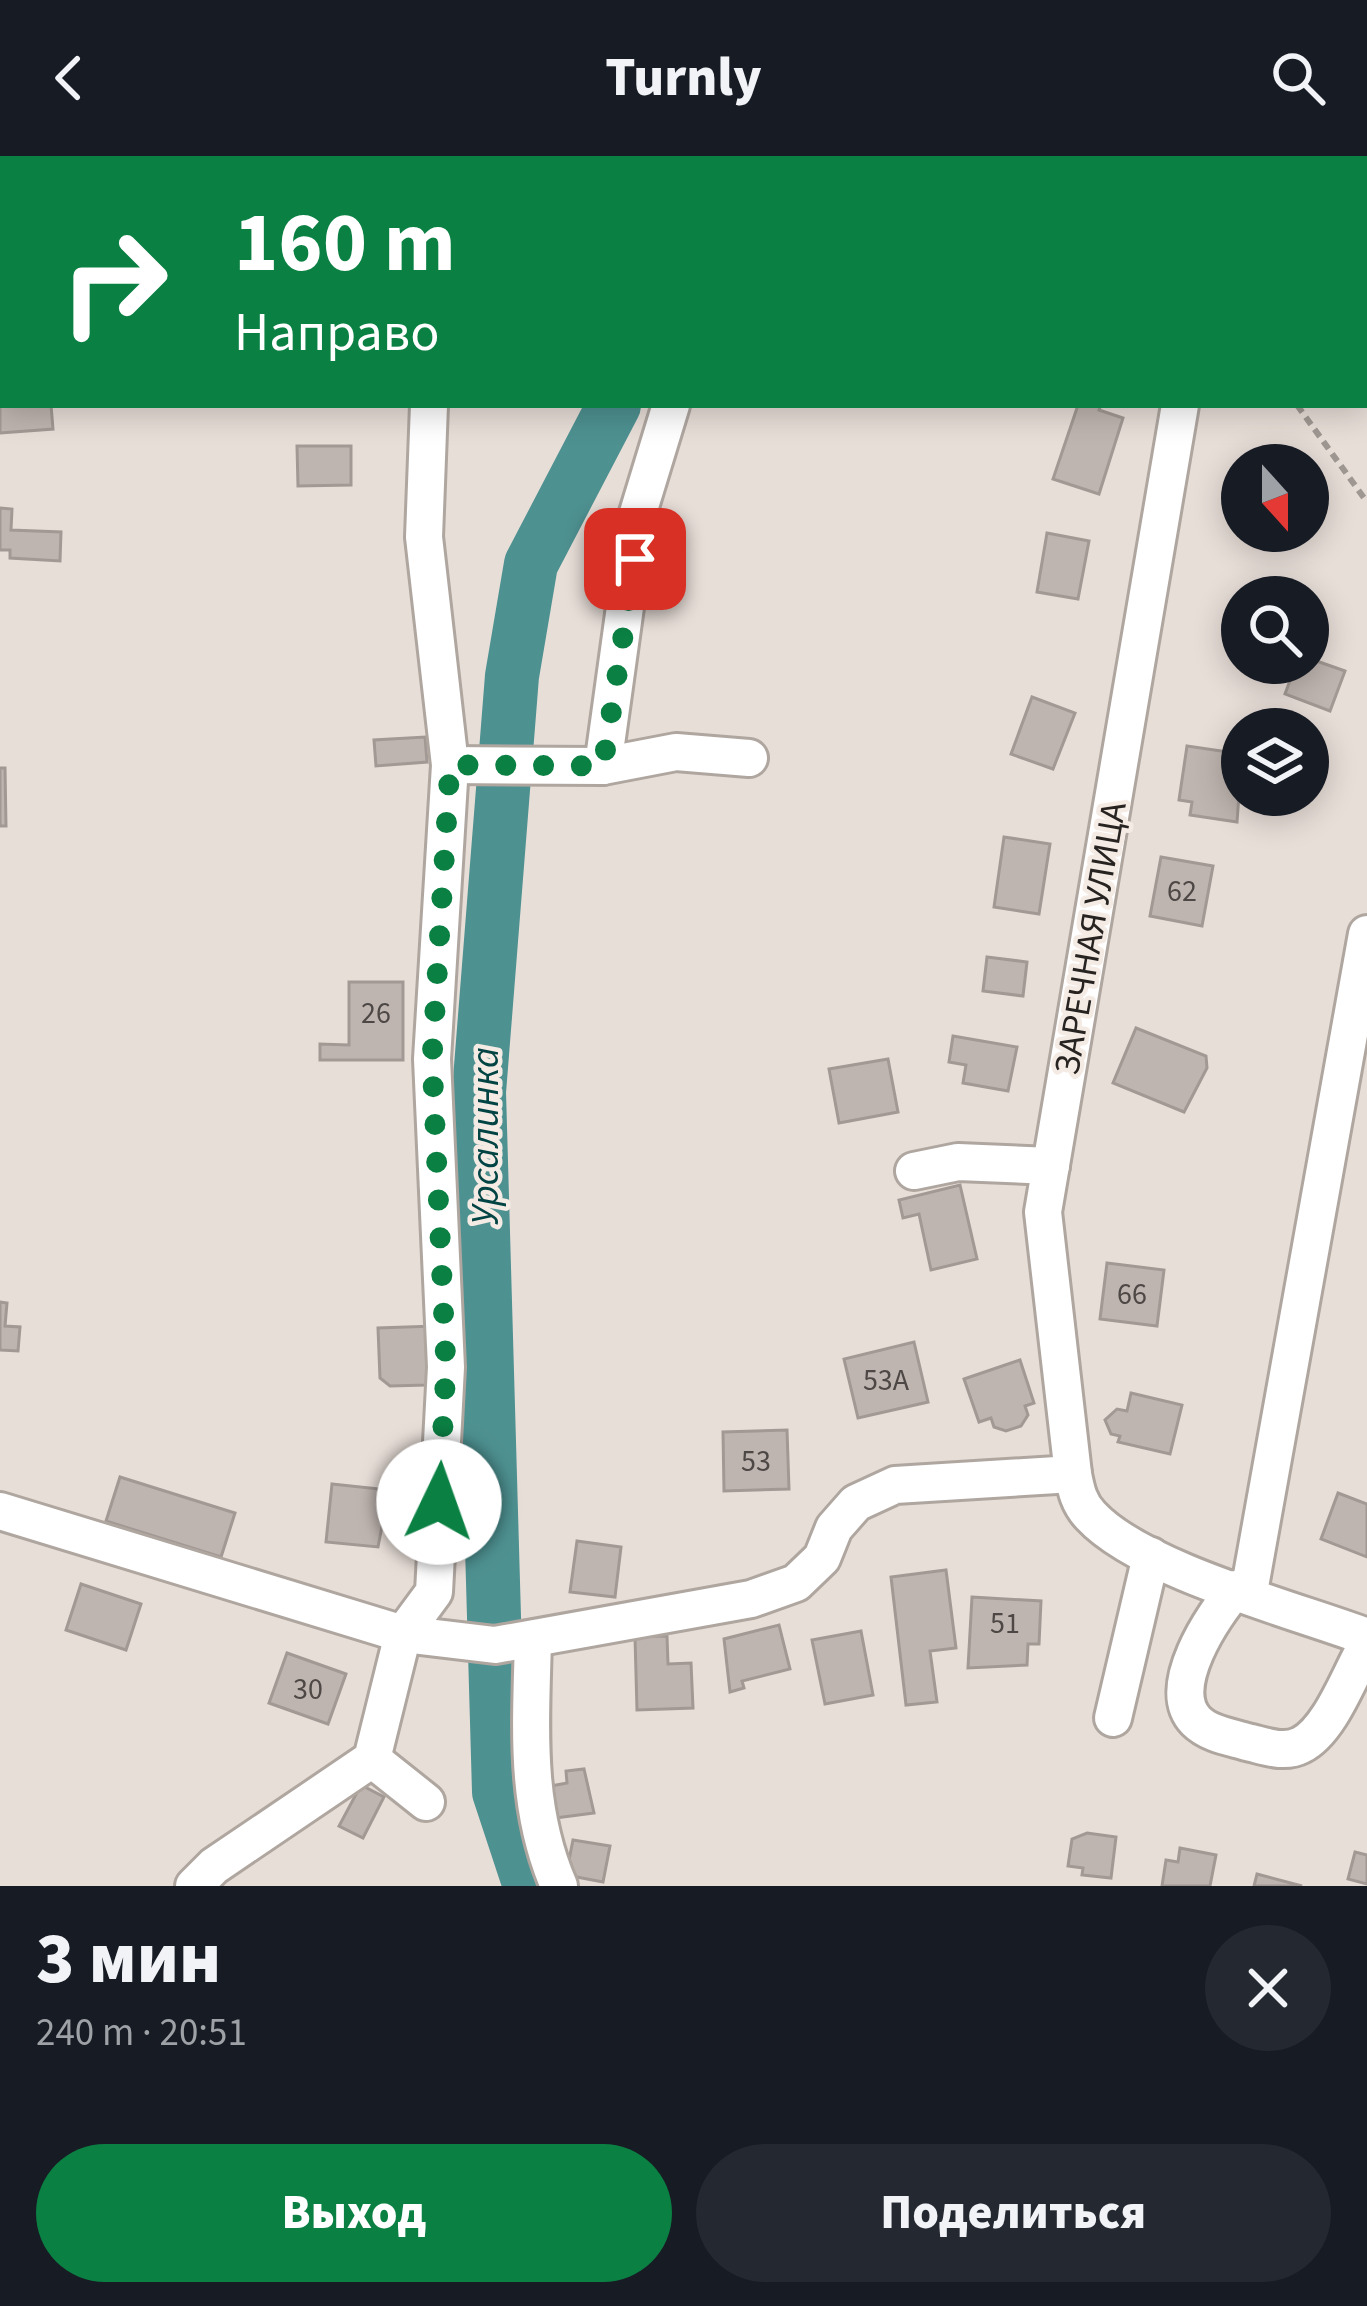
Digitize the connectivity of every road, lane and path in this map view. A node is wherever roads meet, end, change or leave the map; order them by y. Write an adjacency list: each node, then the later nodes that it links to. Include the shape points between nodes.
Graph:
1 (429, 408): 7 (street, via 424,537)
2 (670, 408): 8 (street, via 638,513)
3 (1179, 408): 10 (street, ЗАРЕЧНАЯ УЛИЦА)
4 (1299, 408): 5 (path)
5 (1367, 502)
6 (749, 758): 8 (street, via 676,752)
7 (450, 765): 8 (street); 16 (street, via 432,1059 446,1367 434,1592)
8 (603, 766)
9 (1367, 934): 15 (street)
10 (1051, 1166): 11 (street, via 958,1162); 12 (street, ЗАРЕЧНАЯ УЛИЦА, via 1043,1212)
11 (914, 1171)
12 (1073, 1474): 14 (street, ЗАРЕЧНАЯ УЛИЦА, via 1091,1516); 17 (street, via 896,1485 856,1503 796,1583 751,1599)
13 (0, 1511): 16 (street)
14 (1150, 1556): 15 (street, ЗАРЕЧНАЯ УЛИЦА); 19 (street)
15 (1243, 1591): 18 (street, ЗАРЕЧНАЯ УЛИЦА); 18 (street, via 1204,1629 1189,1676 1188,1709 1220,1735 1284,1750 1303,1745)
16 (403, 1634): 17 (street, via 495,1645); 20 (street)
17 (533, 1639): 23 (street, via 529,1769 544,1853)
18 (1367, 1641)
19 (1113, 1718)
20 (371, 1759): 21 (street); 22 (street)
21 (426, 1802)
22 (194, 1886)
23 (559, 1886)

